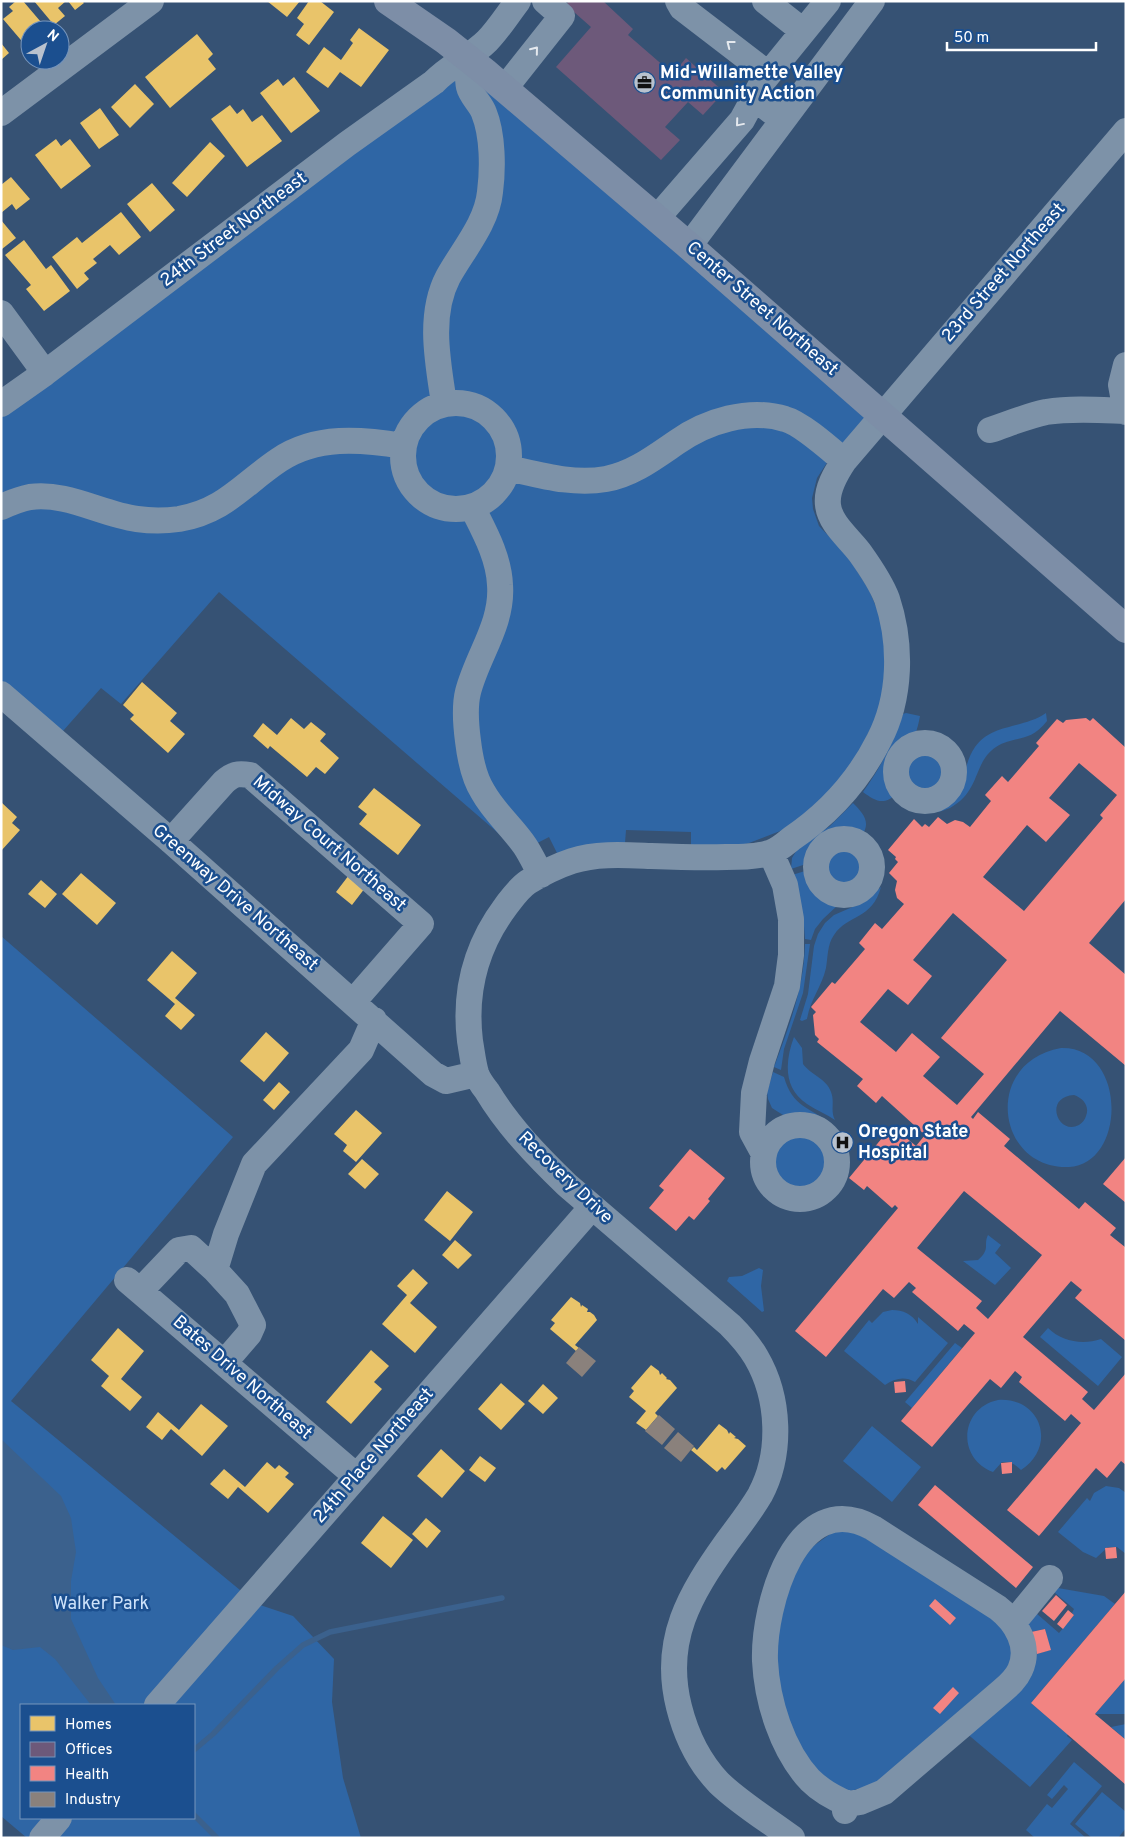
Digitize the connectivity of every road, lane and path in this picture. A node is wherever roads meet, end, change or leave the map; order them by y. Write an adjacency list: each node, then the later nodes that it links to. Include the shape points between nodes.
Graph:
1 (151, 1): 14 (street)
2 (388, 1): 10 (main road, Center Street Northeast)
3 (518, 1): 10 (street, 24th Street Northeast, via 486,42)
4 (545, 1): 12 (street, one-way to 4, via 562,16)
5 (678, 1): 11 (street, one-way to 5, via 682,8)
6 (765, 1): 9 (street)
7 (828, 1): 9 (street)
8 (863, 5): 15 (street)
9 (804, 31): 11 (street)
10 (468, 57): 12 (main road, Center Street Northeast); 21 (street, 24th Street Northeast, via 443,72 434,82); 22 (street, via 469,88 485,114 492,170 490,194 478,227 441,293 436,338)
11 (768, 74): 13 (street)
12 (505, 88): 17 (main road, Center Street Northeast)
13 (754, 98): 15 (street); 17 (street, one-way to 17, via 742,120)
14 (1, 113)
15 (783, 120): 18 (street)
16 (1123, 139): 25 (street, 23rd Street Northeast)
17 (657, 218): 18 (main road, Center Street Northeast)
18 (689, 246): 25 (main road, Center Street Northeast)
19 (1, 313): 21 (street)
20 (1126, 365): 24 (street, via 1121,385)
21 (45, 373): 23 (street, 24th Street Northeast)
22 (444, 403): 27 (street, via 429,409 416,422); 29 (street, via 460,402 484,410 496,420 505,434 510,452)
23 (1, 404)
24 (1125, 412): 26 (street, via 1046,412)
25 (883, 415): 28 (street, Recovery Drive); 32 (main road, Center Street Northeast)
26 (990, 430)
27 (403, 446): 30 (street, via 370,440 318,443 280,459 217,506 179,519 136,519 50,497 29,497); 31 (street, via 403,465 412,487 427,501 442,507)
28 (844, 460): 29 (street, via 787,419 765,415 738,416 706,426 647,463 607,479 564,480); 35 (street, Recovery Drive, via 829,489 827,502 830,514 875,576 886,598 896,648 892,706 883,734 868,762 838,799 821,817)
29 (508, 468): 31 (street, via 494,494)
30 (1, 507)
31 (472, 507): 36 (street, via 496,559 500,584 493,628 467,694 468,742 482,791 525,846)
32 (1126, 629)
33 (1, 694): 34 (street, Greenway Drive Northeast)
34 (171, 841): 37 (street, Greenway Drive Northeast); 37 (street, Midway Court Northeast, via 224,782 233,775 250,775 421,924)
35 (771, 853): 36 (street, Recovery Drive, via 700,858 594,856); 40 (street, via 785,885 792,919 788,986 754,1093 752,1132)
36 (542, 875): 39 (street, Recovery Drive, via 515,894 499,915 474,965 468,1025)
37 (354, 1002): 38 (street, Greenway Drive Northeast)
38 (374, 1020): 39 (street, Greenway Drive Northeast, via 433,1074 446,1081); 42 (street, via 361,1050 254,1164)
39 (476, 1074): 41 (street, Recovery Drive, via 517,1133)
40 (764, 1154)
41 (592, 1207): 44 (street, 24th Place Northeast); 50 (street, Recovery Drive, via 743,1338 756,1357 771,1394 775,1436 768,1476 750,1510 704,1575 686,1610 675,1648 675,1691 688,1733 708,1770 736,1797)
42 (215, 1270): 43 (street, via 236,1294 253,1325); 43 (street, Bates Drive Northeast, via 192,1248 179,1250 134,1286)
43 (224, 1363): 44 (street, Bates Drive Northeast)
44 (356, 1476): 47 (street, 24th Place Northeast)
45 (1050, 1578): 46 (street)
46 (1014, 1622): 46 (street, via 1022,1641 1023,1660 1017,1676 884,1792 846,1807 810,1780 790,1751 776,1719 768,1684 765,1647 780,1576 802,1540 819,1526 835,1520 864,1523 998,1608)
47 (158, 1704)
48 (58, 1819): 49 (street)
49 (42, 1838)
50 (792, 1838)

